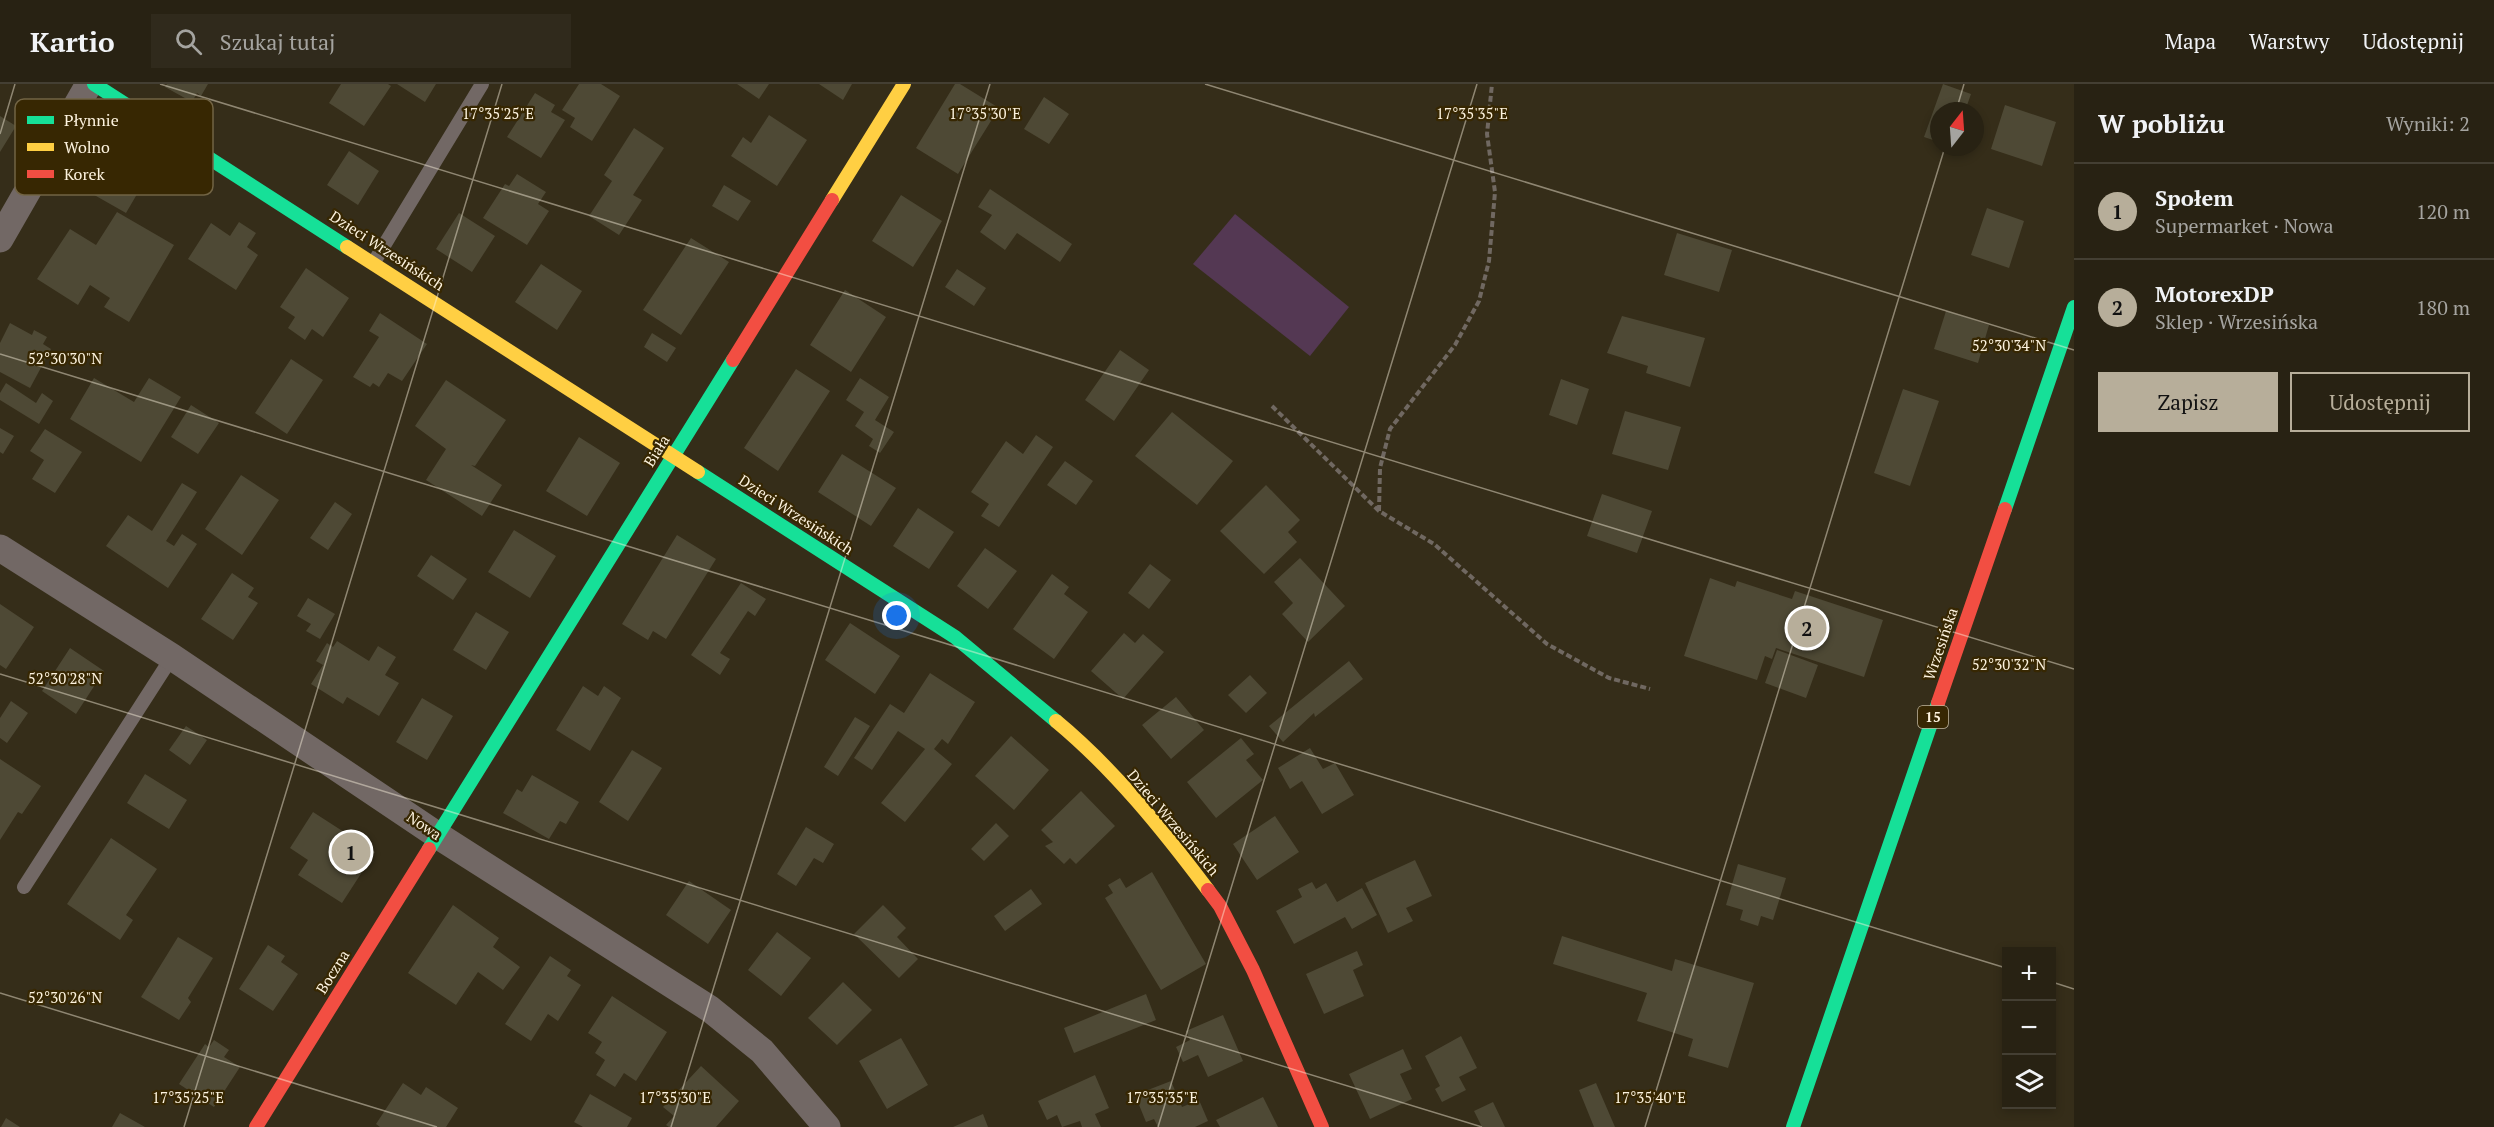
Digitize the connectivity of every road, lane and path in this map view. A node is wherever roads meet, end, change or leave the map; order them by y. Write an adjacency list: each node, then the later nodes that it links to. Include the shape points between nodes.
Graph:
1 (89, 84): 6 (street)
2 (94, 84): 7 (street, Dzieci Wrzesińskich)
3 (482, 84): 11 (lane)
4 (904, 84): 14 (street, Biała)
5 (1492, 84): 15 (path, via 1486,134 1495,192 1489,261 1481,291 1455,345 1390,429 1380,468)
6 (80, 99)
7 (118, 99)
8 (213, 160): 11 (street, Dzieci Wrzesińskich)
9 (25, 195): 10 (street)
10 (0, 239)
11 (374, 262): 14 (street, Dzieci Wrzesińskich)
12 (2074, 307): 24 (street, Wrzesińska / 15)
13 (1272, 406): 15 (path)
14 (674, 456): 19 (street, Biała); 23 (street, Dzieci Wrzesińskich, via 955,637 1083,743 1173,844 1220,906 1253,970)
15 (1379, 511): 18 (path, via 1434,544 1547,644 1609,678)
16 (0, 548): 17 (street, Nowa)
17 (171, 657): 19 (street, Nowa); 20 (lane)
18 (1650, 689)
19 (437, 835): 21 (street, Boczna); 22 (street, Nowa, via 733,1026 762,1051)
20 (24, 887)
21 (256, 1127)
22 (827, 1127)
23 (1322, 1127)
24 (1793, 1127)

